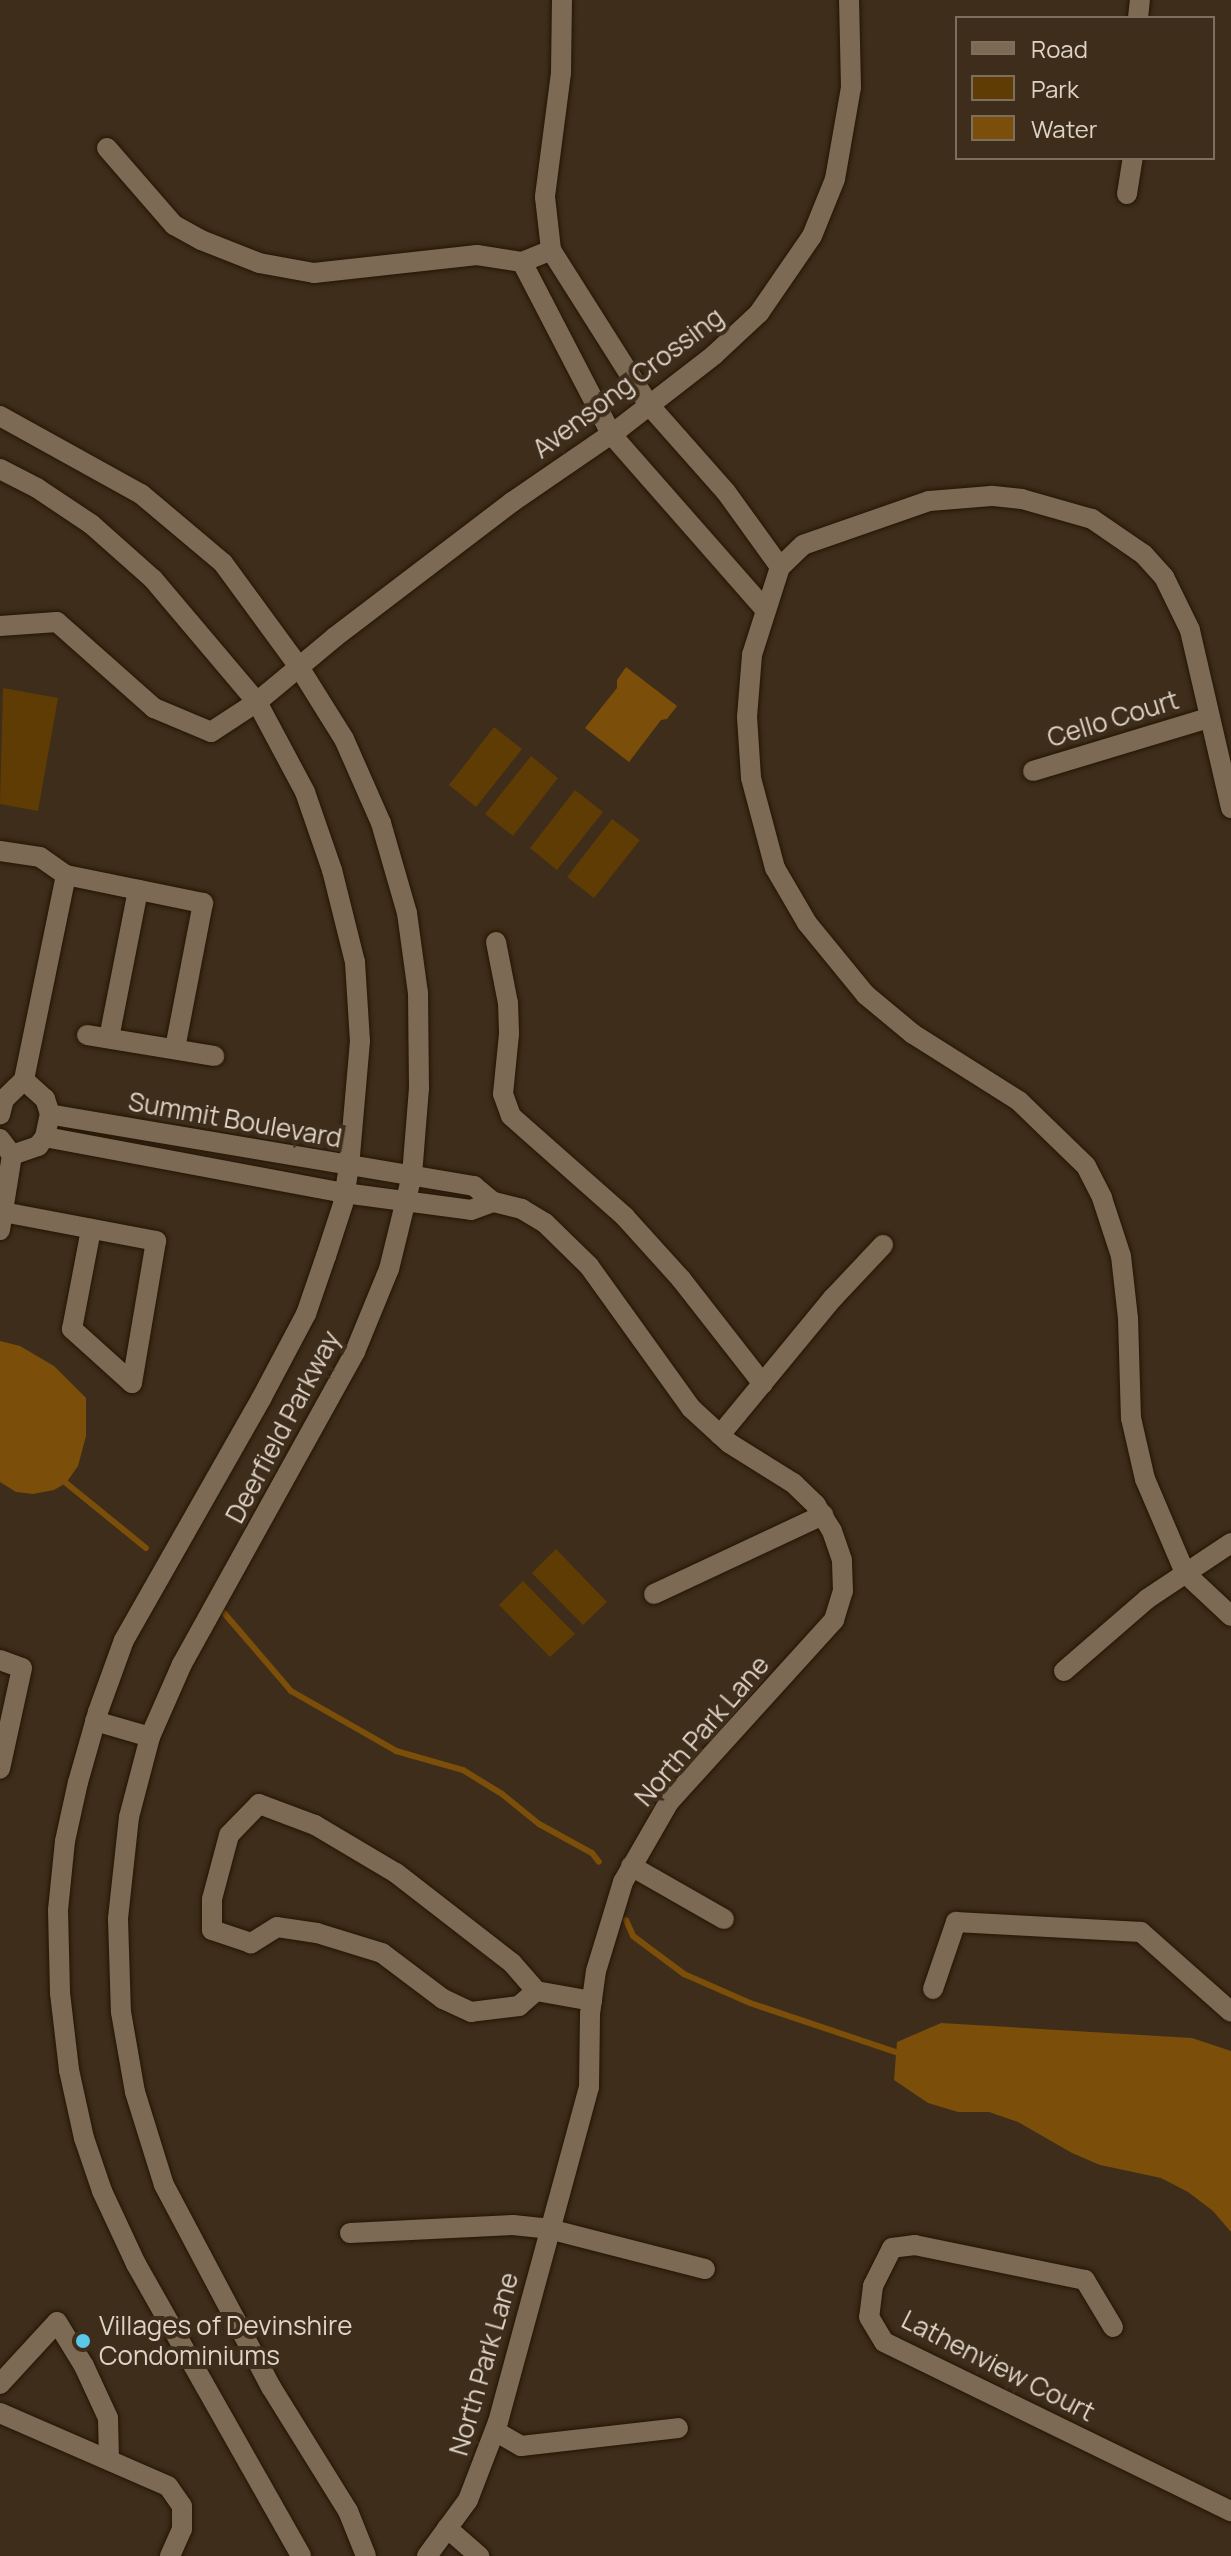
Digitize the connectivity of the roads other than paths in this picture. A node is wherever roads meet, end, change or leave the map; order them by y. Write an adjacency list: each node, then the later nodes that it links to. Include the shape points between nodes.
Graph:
1 (562, 0): 6 (street, via 561,73 545,197)
2 (849, 0): 8 (street, Avensong Crossing, via 848,118 835,179 812,236 759,313)
3 (107, 148): 7 (street, via 174,225 259,263 314,273 477,255)
4 (1133, 160): 5 (street)
5 (1127, 194)
6 (551, 250): 7 (street); 8 (street)
7 (522, 262): 10 (street)
8 (649, 405): 10 (street, Avensong Crossing); 12 (street, via 726,492)
9 (0, 416): 15 (street, Deerfield Parkway, via 141,494 223,563)
10 (611, 434): 13 (street); 15 (street, Avensong Crossing, via 512,502)
11 (0, 469): 16 (street, Deerfield Parkway, via 91,524 153,579)
12 (780, 567): 13 (street); 17 (street, via 803,545 929,501 991,496 1079,514 1119,534 1164,577 1190,630)
13 (764, 608): 45 (street, via 752,655 748,747 757,809 775,868 816,936 866,995 913,1034 1019,1101 1086,1166 1121,1256 1137,1449)
14 (0, 626): 16 (street, Avensong Crossing, via 57,622 154,708 211,732)
15 (299, 667): 16 (street, Avensong Crossing); 34 (street, Deerfield Parkway, via 344,739 381,823 407,913 418,993 419,1088)
16 (257, 702): 33 (street, Deerfield Parkway, via 305,792 355,962 360,1041)
17 (1209, 718): 18 (street, Cello Court); 19 (street)
18 (1033, 771)
19 (1231, 808)
20 (0, 851): 21 (street, via 40,857)
21 (66, 875): 22 (street); 28 (street)
22 (138, 890): 25 (street); 26 (street, via 203,903)
23 (496, 942): 41 (street, via 508,1003 503,1094 511,1116 625,1217)
24 (87, 1035): 25 (street)
25 (109, 1038): 26 (street)
26 (175, 1048): 27 (street)
27 (214, 1056)
28 (24, 1080): 29 (street, via 45,1099); 30 (street, via 4,1099)
29 (50, 1114): 31 (street); 33 (street, Summit Boulevard)
30 (0, 1115)
31 (45, 1137): 32 (street, via 38,1146); 35 (street, Summit Boulevard)
32 (6, 1147): 38 (street)
33 (349, 1166): 34 (street, Summit Boulevard); 35 (street, Deerfield Parkway)
34 (412, 1175): 36 (street, Deerfield Parkway); 37 (street, North Park Lane, via 474,1186)
35 (344, 1193): 36 (street, Summit Boulevard); 50 (street, Deerfield Parkway, via 306,1314 124,1640)
36 (406, 1202): 37 (street, North Park Lane, via 471,1210); 51 (street, Deerfield Parkway, via 389,1269 355,1352 182,1664)
37 (493, 1202): 42 (street, North Park Lane, via 522,1209 545,1223 589,1266 684,1400)
38 (2, 1221): 39 (street)
39 (91, 1229): 39 (street, via 156,1241 132,1383 72,1329)
40 (883, 1245): 41 (street)
41 (763, 1384): 42 (street)
42 (720, 1435): 43 (street, North Park Lane, via 793,1483)
43 (823, 1515): 46 (street); 53 (street, North Park Lane, via 842,1560 843,1591 834,1620 669,1802)
44 (1231, 1543): 45 (street)
45 (1185, 1573): 47 (street); 49 (street)
46 (654, 1594)
47 (1231, 1616)
48 (0, 1660): 52 (street, via 22,1668)
49 (1064, 1671)
50 (95, 1721): 51 (street); 71 (street, Deerfield Parkway, via 65,1841 58,1910 60,1993 84,2138 136,2264)
51 (150, 1737): 72 (street, Deerfield Parkway, via 129,1817 118,1919 121,2012 135,2092 164,2185 271,2387 348,2511)
52 (0, 1769)
53 (631, 1866): 54 (street); 57 (street, North Park Lane, via 602,1945)
54 (724, 1919)
55 (933, 1989): 58 (street, via 956,1922 1141,1932)
56 (536, 1991): 56 (street, via 512,1963 396,1873 315,1825 259,1804 229,1835 212,1899 212,1930 251,1943 277,1927 382,1953 443,1999 471,2012 519,2006); 57 (street)
57 (592, 2001): 59 (street, North Park Lane, via 589,2087)
58 (1231, 2012)
59 (549, 2229): 60 (street, via 513,2225); 61 (street); 66 (street, North Park Lane)
60 (350, 2233)
61 (705, 2269)
62 (1113, 2327): 68 (street, Lathenview Court, via 1085,2280 915,2245 892,2248 873,2286 869,2317 884,2342)
63 (0, 2384): 67 (street, via 57,2322 108,2418)
64 (0, 2413): 67 (street)
65 (678, 2428): 66 (street, via 521,2446)
66 (495, 2431): 69 (street, North Park Lane, via 468,2500)
67 (109, 2460): 70 (street, via 168,2486 182,2506 182,2529)
68 (1231, 2511)
69 (447, 2528): 73 (street, North Park Lane); 74 (street)
70 (170, 2556)
71 (301, 2556)
72 (366, 2556)
73 (427, 2556)
74 (479, 2556)

